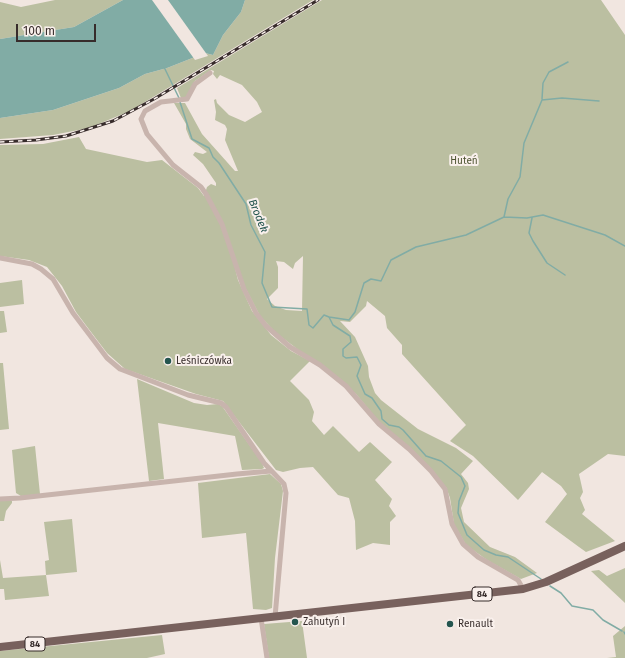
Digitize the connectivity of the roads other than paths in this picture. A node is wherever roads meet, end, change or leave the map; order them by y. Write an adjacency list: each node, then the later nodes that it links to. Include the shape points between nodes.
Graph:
1 (210, 73): 6 (street, via 195,84 187,99 161,102 145,111 141,119 147,134 173,165 201,187 216,210 244,289 256,313 280,340 320,365 346,386 379,424 410,449 445,489 452,524 463,544 478,557 518,580)
2 (0, 258): 3 (street, via 32,264 53,279 73,313 107,358 120,369 188,395 221,403)
3 (272, 471): 4 (street); 7 (street, via 284,484 286,493)
4 (0, 499)
5 (625, 546): 6 (main road, 84, via 546,582)
6 (523, 589): 7 (main road, 84)
7 (275, 617): 8 (main road, 84)
8 (261, 618): 9 (main road, 84); 10 (street)
9 (0, 647)
10 (267, 658)

